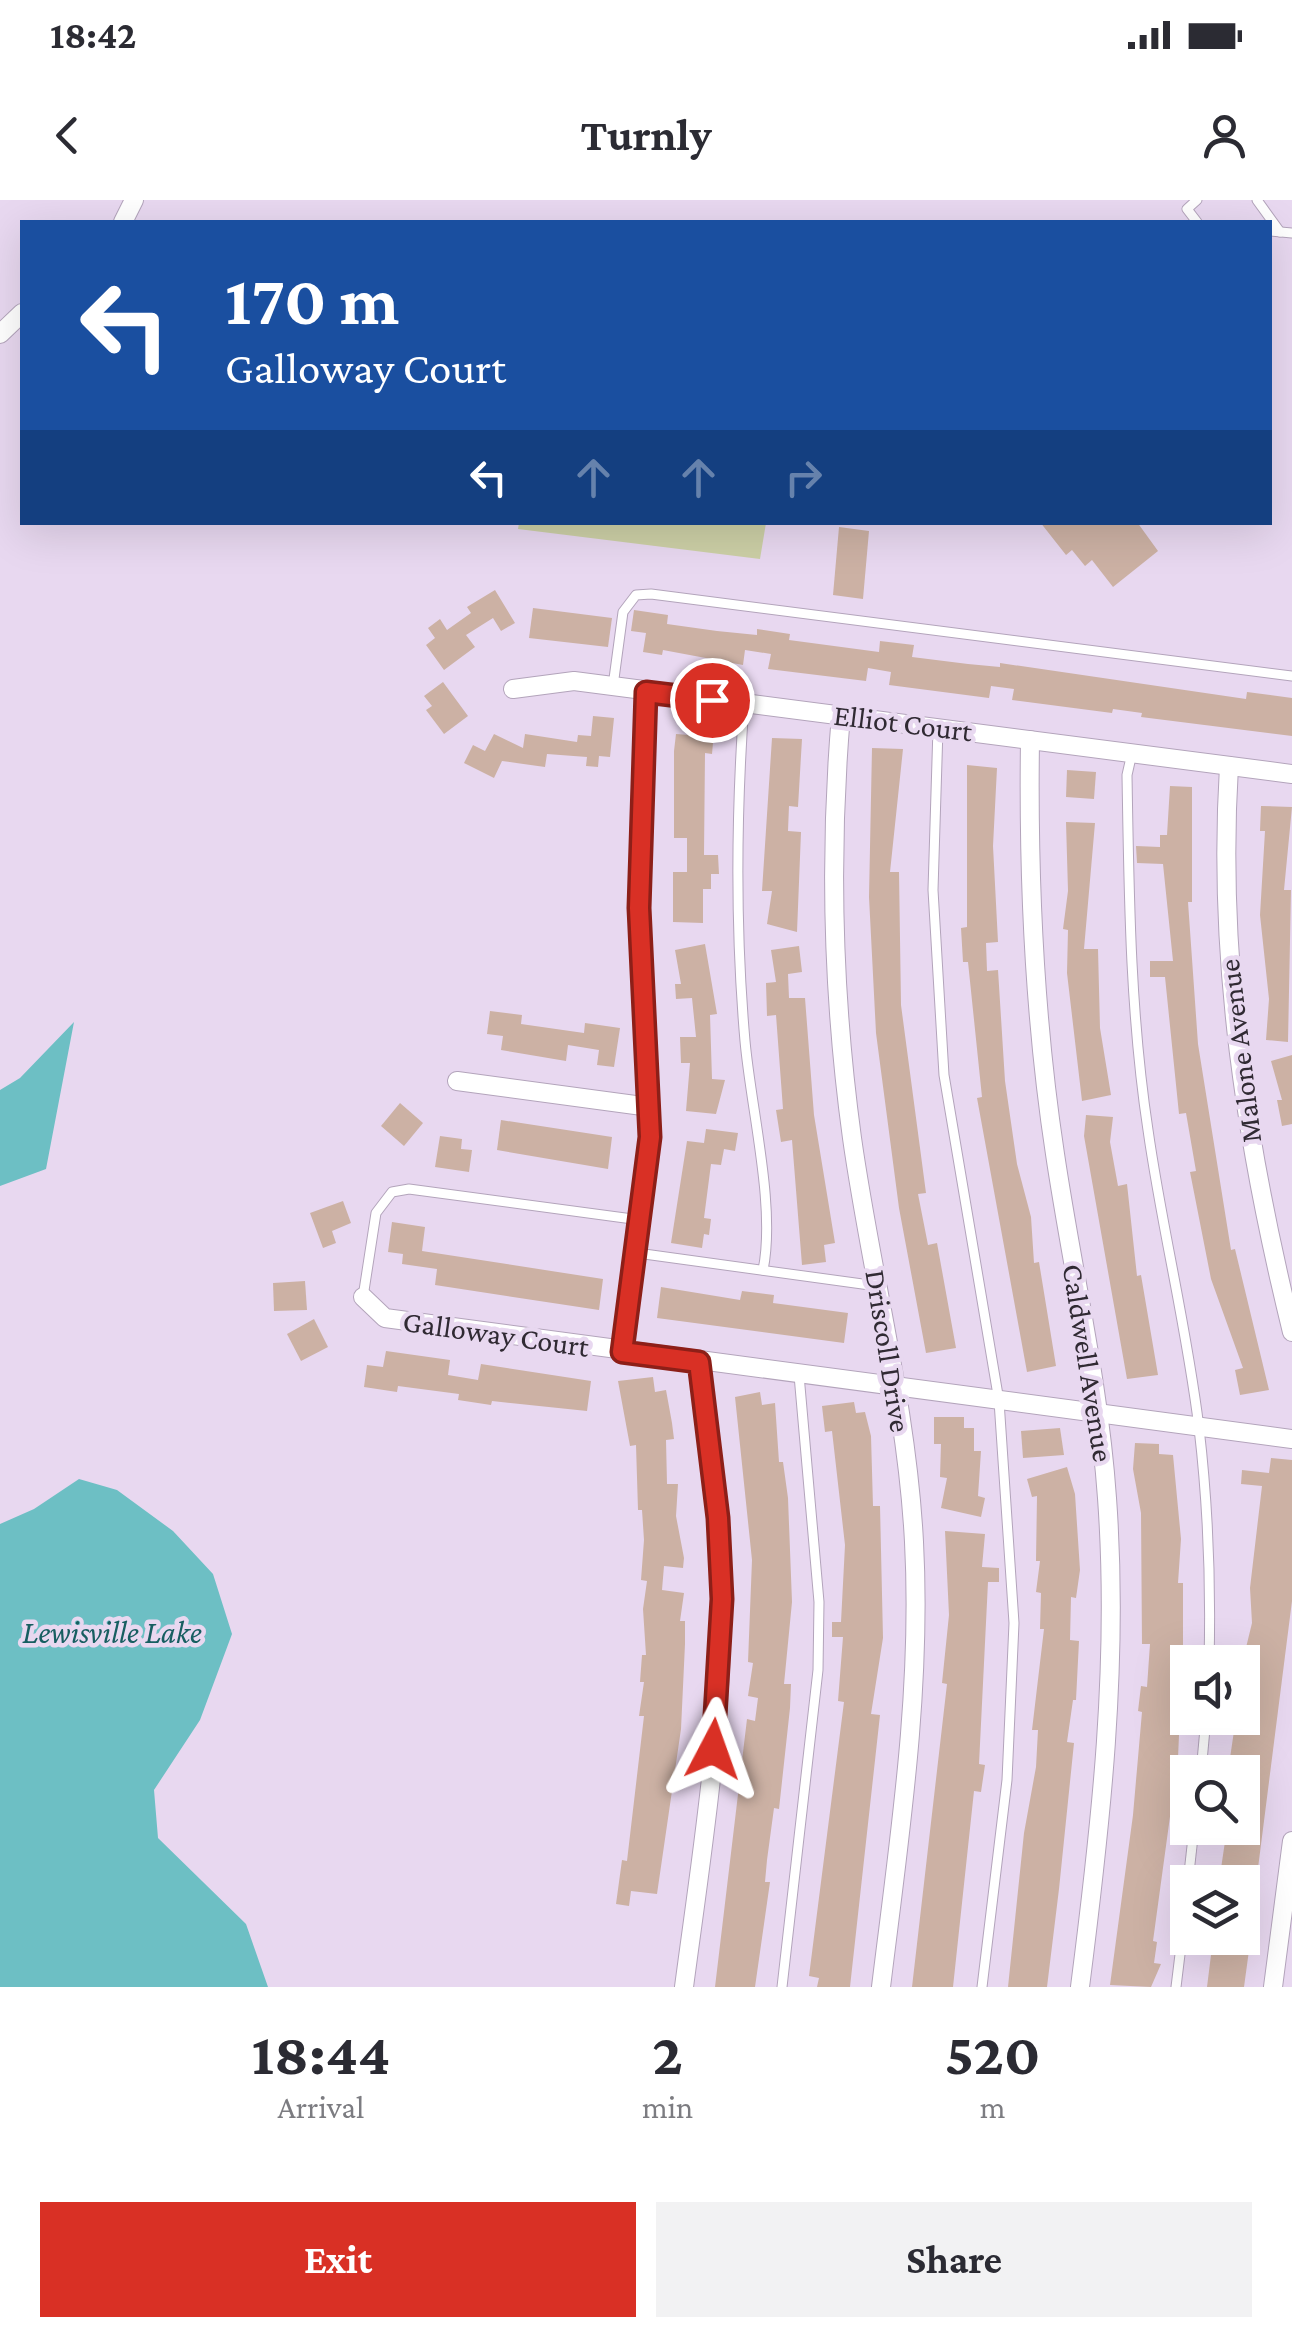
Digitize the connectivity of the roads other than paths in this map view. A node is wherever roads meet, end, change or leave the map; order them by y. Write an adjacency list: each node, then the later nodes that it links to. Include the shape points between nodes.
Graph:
1 (1197, 200): 2 (lane, via 1187,209)
2 (1195, 220)
3 (1275, 231): 4 (lane)
4 (1292, 233)
5 (20, 315): 6 (street)
6 (0, 334)
7 (1292, 676): 8 (lane, via 652,594 636,595 622,612)
8 (613, 686): 9 (street, Elliot Court, via 574,681); 10 (street, Elliot Court)
9 (514, 690)
10 (646, 692): 11 (street, Elliot Court); 19 (street, via 639,908)
11 (744, 703): 12 (street, Elliot Court); 22 (lane, via 736,942 769,1241)
12 (841, 715): 13 (street, Elliot Court); 23 (street, Driscoll Drive, via 834,860 840,1020)
13 (938, 728): 14 (street, Elliot Court); 30 (lane, via 933,890 944,1076)
14 (1030, 740): 15 (street, Elliot Court); 31 (street, Caldwell Avenue, via 1036,998 1054,1153)
15 (1132, 754): 16 (street, Elliot Court); 32 (lane, via 1129,922 1136,1020 1147,1128)
16 (1228, 766): 17 (street, Elliot Court); 25 (street, Malone Avenue, via 1223,866 1240,1073 1258,1192)
17 (1292, 774)
18 (457, 1081): 19 (street)
19 (650, 1107): 20 (street)
20 (641, 1220): 21 (street); 24 (lane, via 392,1192 376,1213)
21 (636, 1253): 22 (lane); 26 (street)
22 (764, 1270): 23 (lane)
23 (877, 1286): 29 (street, Driscoll Drive)
24 (364, 1297): 26 (street, Galloway Court, via 385,1318)
25 (1292, 1332)
26 (622, 1352): 27 (street, Galloway Court)
27 (699, 1362): 28 (street, Galloway Court); 37 (street, via 722,1599 713,1749)
28 (799, 1375): 29 (street, Galloway Court); 38 (lane, via 818,1670)
29 (895, 1388): 30 (street, Galloway Court); 39 (street, Driscoll Drive, via 914,1541 913,1683)
30 (999, 1401): 31 (street, Galloway Court); 40 (lane, via 1014,1623 1007,1780)
31 (1098, 1414): 32 (street, Galloway Court); 41 (street, Caldwell Avenue, via 1113,1599 1111,1701)
32 (1199, 1428): 33 (street, Galloway Court); 34 (lane)
33 (1292, 1439)
34 (1208, 1645)
35 (1292, 1841): 43 (street)
36 (1180, 1955): 42 (lane)
37 (684, 1987)
38 (782, 1987)
39 (880, 1987)
40 (982, 1987)
41 (1080, 1987)
42 (1176, 1987)
43 (1274, 1987)

